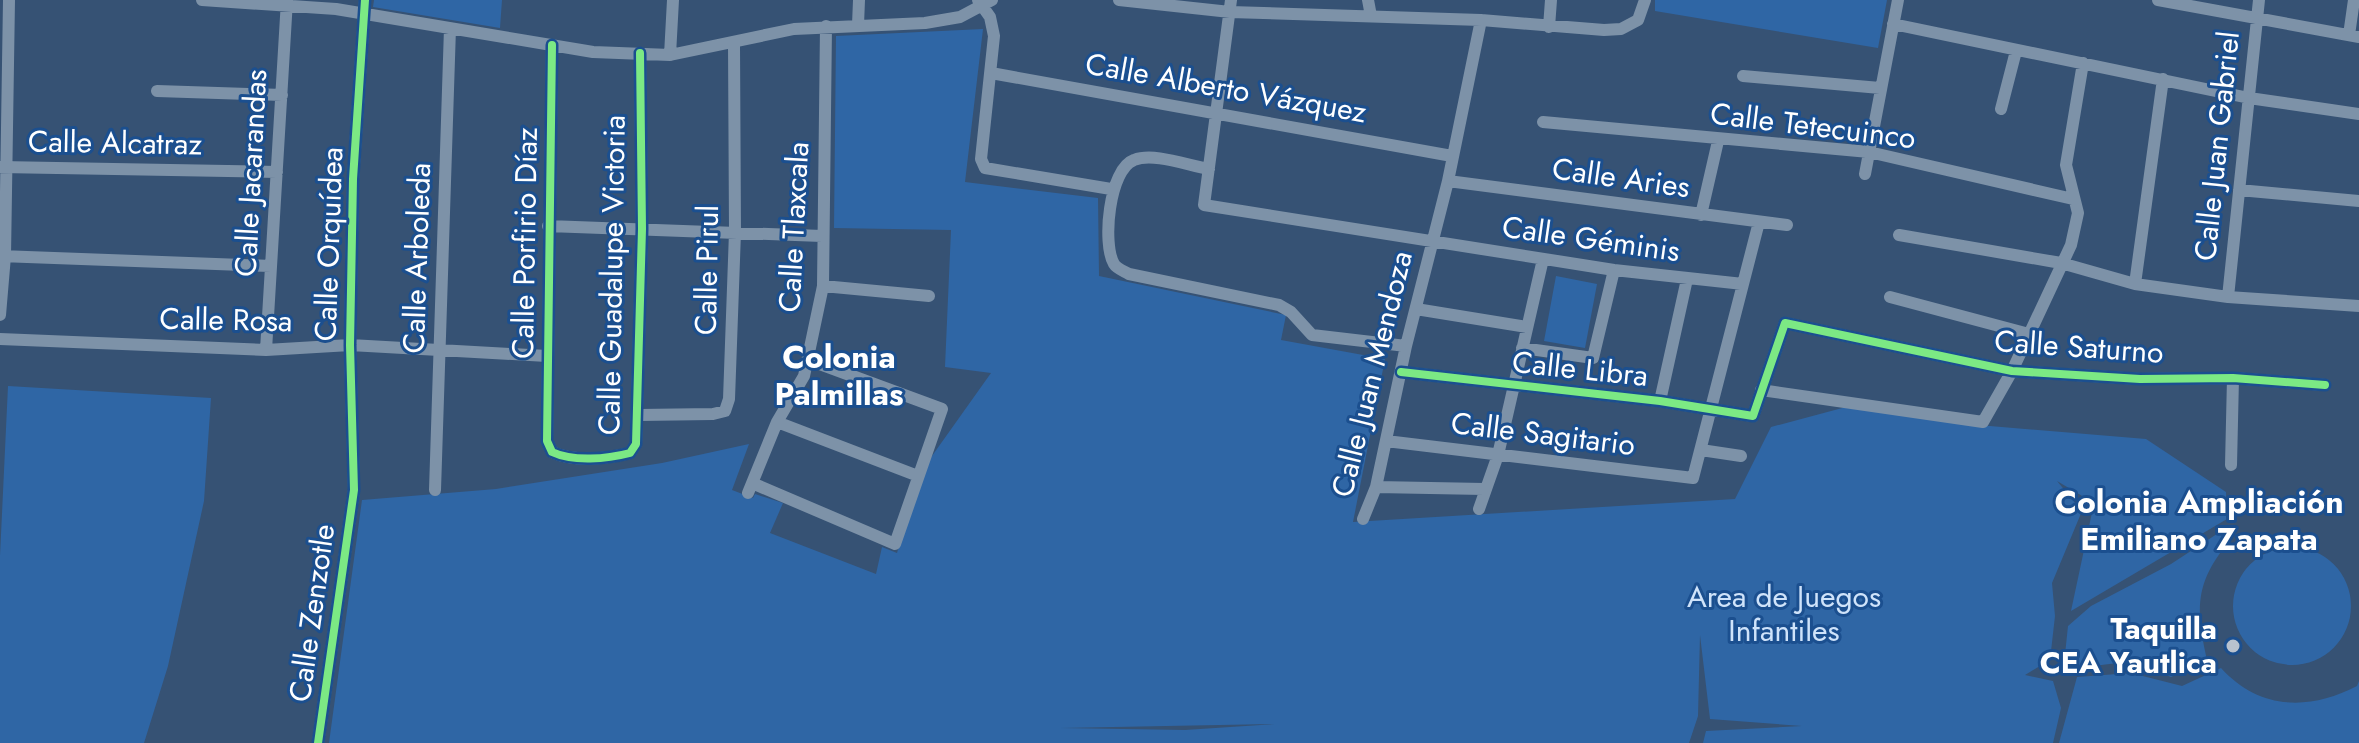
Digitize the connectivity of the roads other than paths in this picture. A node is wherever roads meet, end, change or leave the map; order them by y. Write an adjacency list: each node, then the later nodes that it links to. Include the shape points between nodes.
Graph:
1 (9, 0): 17 (street)
2 (202, 0): 14 (street)
3 (673, 0): 31 (street)
4 (859, 0): 22 (street)
5 (1119, 0): 15 (street)
6 (1368, 0): 18 (street)
7 (1551, 0): 24 (street)
8 (1645, 0): 24 (street, via 1638,20 1621,29)
9 (1898, 0): 21 (street)
10 (2158, 0): 19 (street)
11 (2259, 0): 19 (street, Calle Juan Gabriel)
12 (2354, 0): 26 (street)
13 (984, 2): 22 (street, via 960,17); 33 (street, via 994,36)
14 (287, 3): 16 (street); 38 (street, Calle Jacarandas)
15 (1231, 6): 18 (street); 42 (street)
16 (364, 7): 25 (street); 84 (street, Calle Orquídea)
17 (4, 15): 39 (street)
18 (1371, 16): 20 (street)
19 (2257, 18): 26 (street); 40 (street, Calle Juan Gabriel)
20 (1481, 20): 24 (street); 47 (street, Calle Juan Mendoza)
21 (1893, 24): 29 (street); 36 (street)
22 (858, 25): 23 (street)
23 (826, 26): 27 (street); 64 (street, Calle Tlaxcala)
24 (1549, 27)
25 (450, 28): 28 (street); 88 (street, Calle Arboleda)
26 (2354, 36)
27 (734, 44): 31 (street); 62 (street, Calle Pirul)
28 (552, 45): 30 (street); 60 (street, Calle Porfirio Díaz)
29 (2016, 51): 32 (street); 41 (street)
30 (640, 53): 31 (street); 61 (street, Calle Guadalupe Victoria)
31 (670, 55)
32 (2083, 63): 35 (street); 55 (street, via 2066,165)
33 (991, 73): 42 (street, Calle Alberto Vázquez); 53 (street, via 981,159 985,168)
34 (1743, 76): 36 (street)
35 (2163, 79): 40 (street); 73 (street)
36 (1880, 88): 46 (street)
37 (157, 91): 38 (street)
38 (282, 95): 50 (street, Calle Jacarandas)
39 (3, 96): 48 (street)
40 (2249, 98): 43 (street); 54 (street, Calle Juan Gabriel)
41 (2001, 109)
42 (1217, 112): 47 (street, Calle Alberto Vázquez); 49 (street)
43 (2359, 114)
44 (1543, 122): 45 (street, Calle Tetecuinco)
45 (1718, 141): 46 (street, Calle Tetecuinco); 57 (street)
46 (1869, 152): 51 (street); 55 (street, Calle Tetecuinco)
47 (1452, 156): 52 (street, Calle Juan Mendoza)
48 (3, 167): 50 (street, Calle Alcatraz); 66 (street)
49 (1209, 169): 53 (street, via 1144,157 1131,160); 65 (street, Calle Géminis, via 1204,205)
50 (277, 172): 69 (street, Calle Jacarandas)
51 (1865, 174)
52 (1448, 181): 57 (street, Calle Aries); 65 (street, Calle Juan Mendoza)
53 (1111, 189): 85 (street, via 1110,255 1115,266 1129,274 1279,305 1312,335)
54 (2239, 190): 56 (street); 77 (street, Calle Juan Gabriel)
55 (2073, 199): 68 (street, via 2078,213)
56 (2359, 201)
57 (1701, 215): 58 (street, Calle Aries)
58 (1759, 222): 59 (street, Calle Aries); 72 (street)
59 (1787, 225)
60 (548, 226): 61 (street); 89 (street, Calle Porfirio Díaz)
61 (642, 229): 62 (street); 99 (street, Calle Guadalupe Victoria)
62 (735, 232): 64 (street); 99 (street, Calle Pirul, via 725,411)
63 (1899, 235): 68 (street)
64 (822, 236): 74 (street, Calle Tlaxcala)
65 (1432, 242): 67 (street, Calle Géminis); 79 (street, Calle Juan Mendoza)
66 (3, 256): 69 (street); 80 (street)
67 (1543, 259): 70 (street, Calle Géminis); 81 (street)
68 (2061, 263): 73 (street); 82 (street)
69 (271, 266): 87 (street, Calle Jacarandas)
70 (1614, 270): 71 (street, Calle Géminis); 86 (street, via 1593,358)
71 (1687, 279): 72 (street, Calle Géminis); 97 (street)
72 (1743, 284): 98 (street)
73 (2135, 284): 77 (street)
74 (823, 286): 75 (street); 90 (street, Calle Tlaxcala)
75 (929, 296)
76 (1890, 297): 82 (street)
77 (2228, 297): 78 (street)
78 (2359, 306)
79 (1416, 309): 81 (street); 85 (street, Calle Juan Mendoza)
80 (0, 315)
81 (1527, 327): 86 (street)
82 (2029, 334): 91 (street)
83 (0, 339): 87 (street, Calle Rosa)
84 (350, 345): 87 (street, Calle Rosa); 88 (street, Calle Rosa); 110 (street, Calle Orquídea)
85 (1406, 346): 92 (street, Calle Juan Mendoza)
86 (1522, 348): 95 (street)
87 (266, 350)
88 (441, 353): 89 (street, Calle Rosa); 111 (street, Calle Arboleda)
89 (547, 356): 101 (street, Calle Porfirio Díaz)
90 (809, 360): 100 (street, Calle Tlaxcala); 107 (street, via 942,409)
91 (2012, 371): 93 (street, Calle Saturno); 96 (street, via 1983,422); 96 (street, Calle Saturno, via 1785,323)
92 (1401, 372): 95 (street, Calle Libra); 102 (street, Calle Juan Mendoza)
93 (2233, 378): 94 (street, Calle Saturno); 106 (street)
94 (2325, 385)
95 (1513, 387): 97 (street, Calle Libra); 104 (street)
96 (1761, 390): 98 (street, Calle Libra, via 1753,416)
97 (1660, 401): 98 (street, Calle Libra)
98 (1711, 408): 103 (street)
99 (639, 415): 101 (street, Calle Guadalupe Victoria, via 630,453 564,458 552,452)
100 (777, 422): 107 (street); 107 (street, Calle Tlaxcala, via 750,488 895,544)
101 (547, 441)
102 (1386, 441): 104 (street, Calle Sagitario); 108 (street, Calle Juan Mendoza)
103 (1701, 450): 104 (street, Calle Sagitario, via 1693,478); 105 (street)
104 (1498, 455): 109 (street)
105 (1741, 456)
106 (2231, 465)
107 (918, 476)
108 (1376, 487): 109 (street); 113 (street, Calle Juan Mendoza)
109 (1484, 489): 112 (street)
110 (354, 490): 114 (street, Calle Zenzotle)
111 (435, 490)
112 (1479, 509)
113 (1363, 519)
114 (318, 743)

